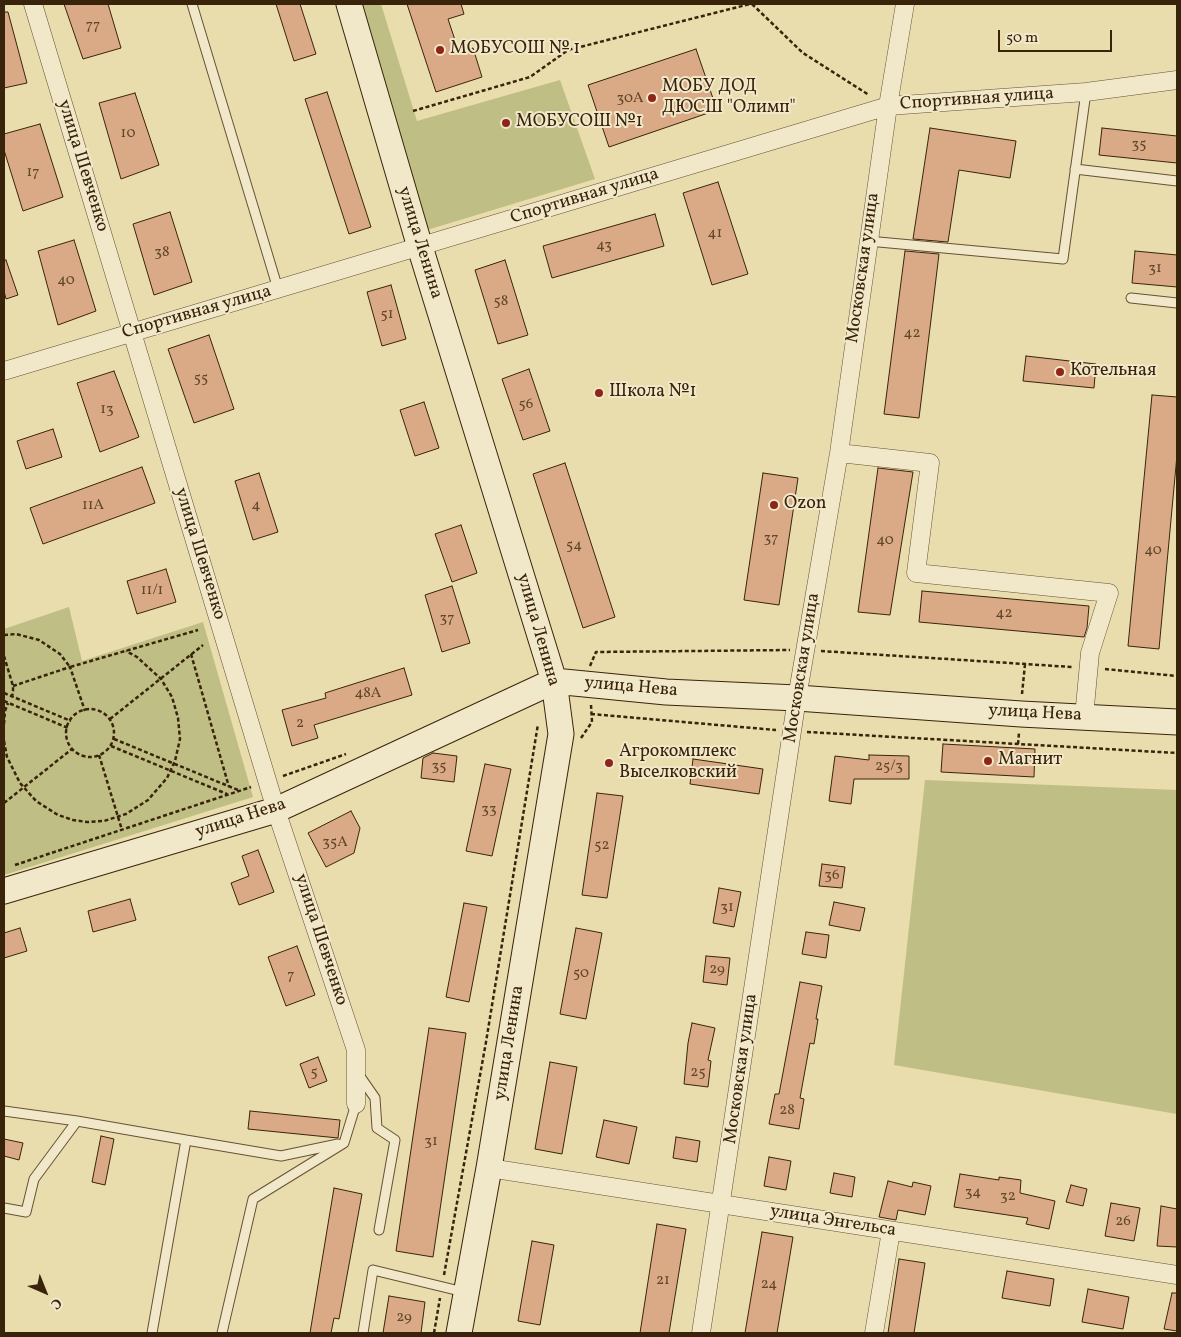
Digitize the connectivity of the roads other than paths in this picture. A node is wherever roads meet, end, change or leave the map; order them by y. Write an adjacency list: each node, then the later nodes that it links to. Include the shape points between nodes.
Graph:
1 (33, 4): 15 (street, улица Шевченко)
2 (192, 4): 12 (lane)
3 (348, 4): 11 (main road, улица Ленина)
4 (905, 4): 7 (street, Московская улица)
5 (1177, 80): 6 (street, Спортивная улица)
6 (1086, 92): 7 (street, Спортивная улица); 8 (lane)
7 (888, 106): 10 (street, Московская улица); 11 (street, Спортивная улица)
8 (1075, 169): 9 (lane); 10 (lane, via 1063,259)
9 (1177, 180)
10 (868, 241): 17 (street, Московская улица)
11 (420, 247): 12 (street, Спортивная улица); 18 (main road, улица Ленина)
12 (278, 289): 15 (street, Спортивная улица)
13 (1131, 298): 14 (lane)
14 (1177, 303)
15 (132, 332): 16 (street, Спортивная улица); 22 (street, улица Шевченко)
16 (4, 371)
17 (839, 453): 19 (street, Московская улица); 20 (street, via 930,463 916,573 1109,594 1090,653)
18 (554, 681): 19 (main road, улица Нева, via 666,692); 22 (main road, улица Нева); 30 (main road, улица Ленина, via 561,734)
19 (797, 698): 20 (main road, улица Нева); 31 (street, Московская улица)
20 (1084, 716): 21 (main road, улица Нева)
21 (1177, 722)
22 (276, 810): 23 (main road, улица Нева); 24 (street, улица Шевченко, via 356,1050)
23 (4, 891)
24 (356, 1071): 25 (street, улица Шевченко); 33 (lane, via 375,1098 377,1128 395,1140)
25 (356, 1104): 29 (lane)
26 (4, 1111): 27 (lane)
27 (77, 1120): 28 (lane); 32 (lane, via 34,1179 26,1212)
28 (186, 1140): 29 (lane, via 281,1156); 37 (lane)
29 (344, 1143): 38 (lane, via 253,1199)
30 (489, 1168): 31 (street, улица Энгельса); 36 (main road, улица Ленина)
31 (722, 1204): 34 (street, улица Энгельса); 41 (street, Московская улица)
32 (4, 1208)
33 (379, 1230)
34 (891, 1231): 35 (street, улица Энгельса); 42 (street)
35 (1177, 1275)
36 (466, 1293): 39 (lane, via 373,1270); 40 (main road, улица Ленина)
37 (152, 1333)
38 (222, 1333)
39 (363, 1333)
40 (459, 1333)
41 (701, 1333)
42 (874, 1333)

